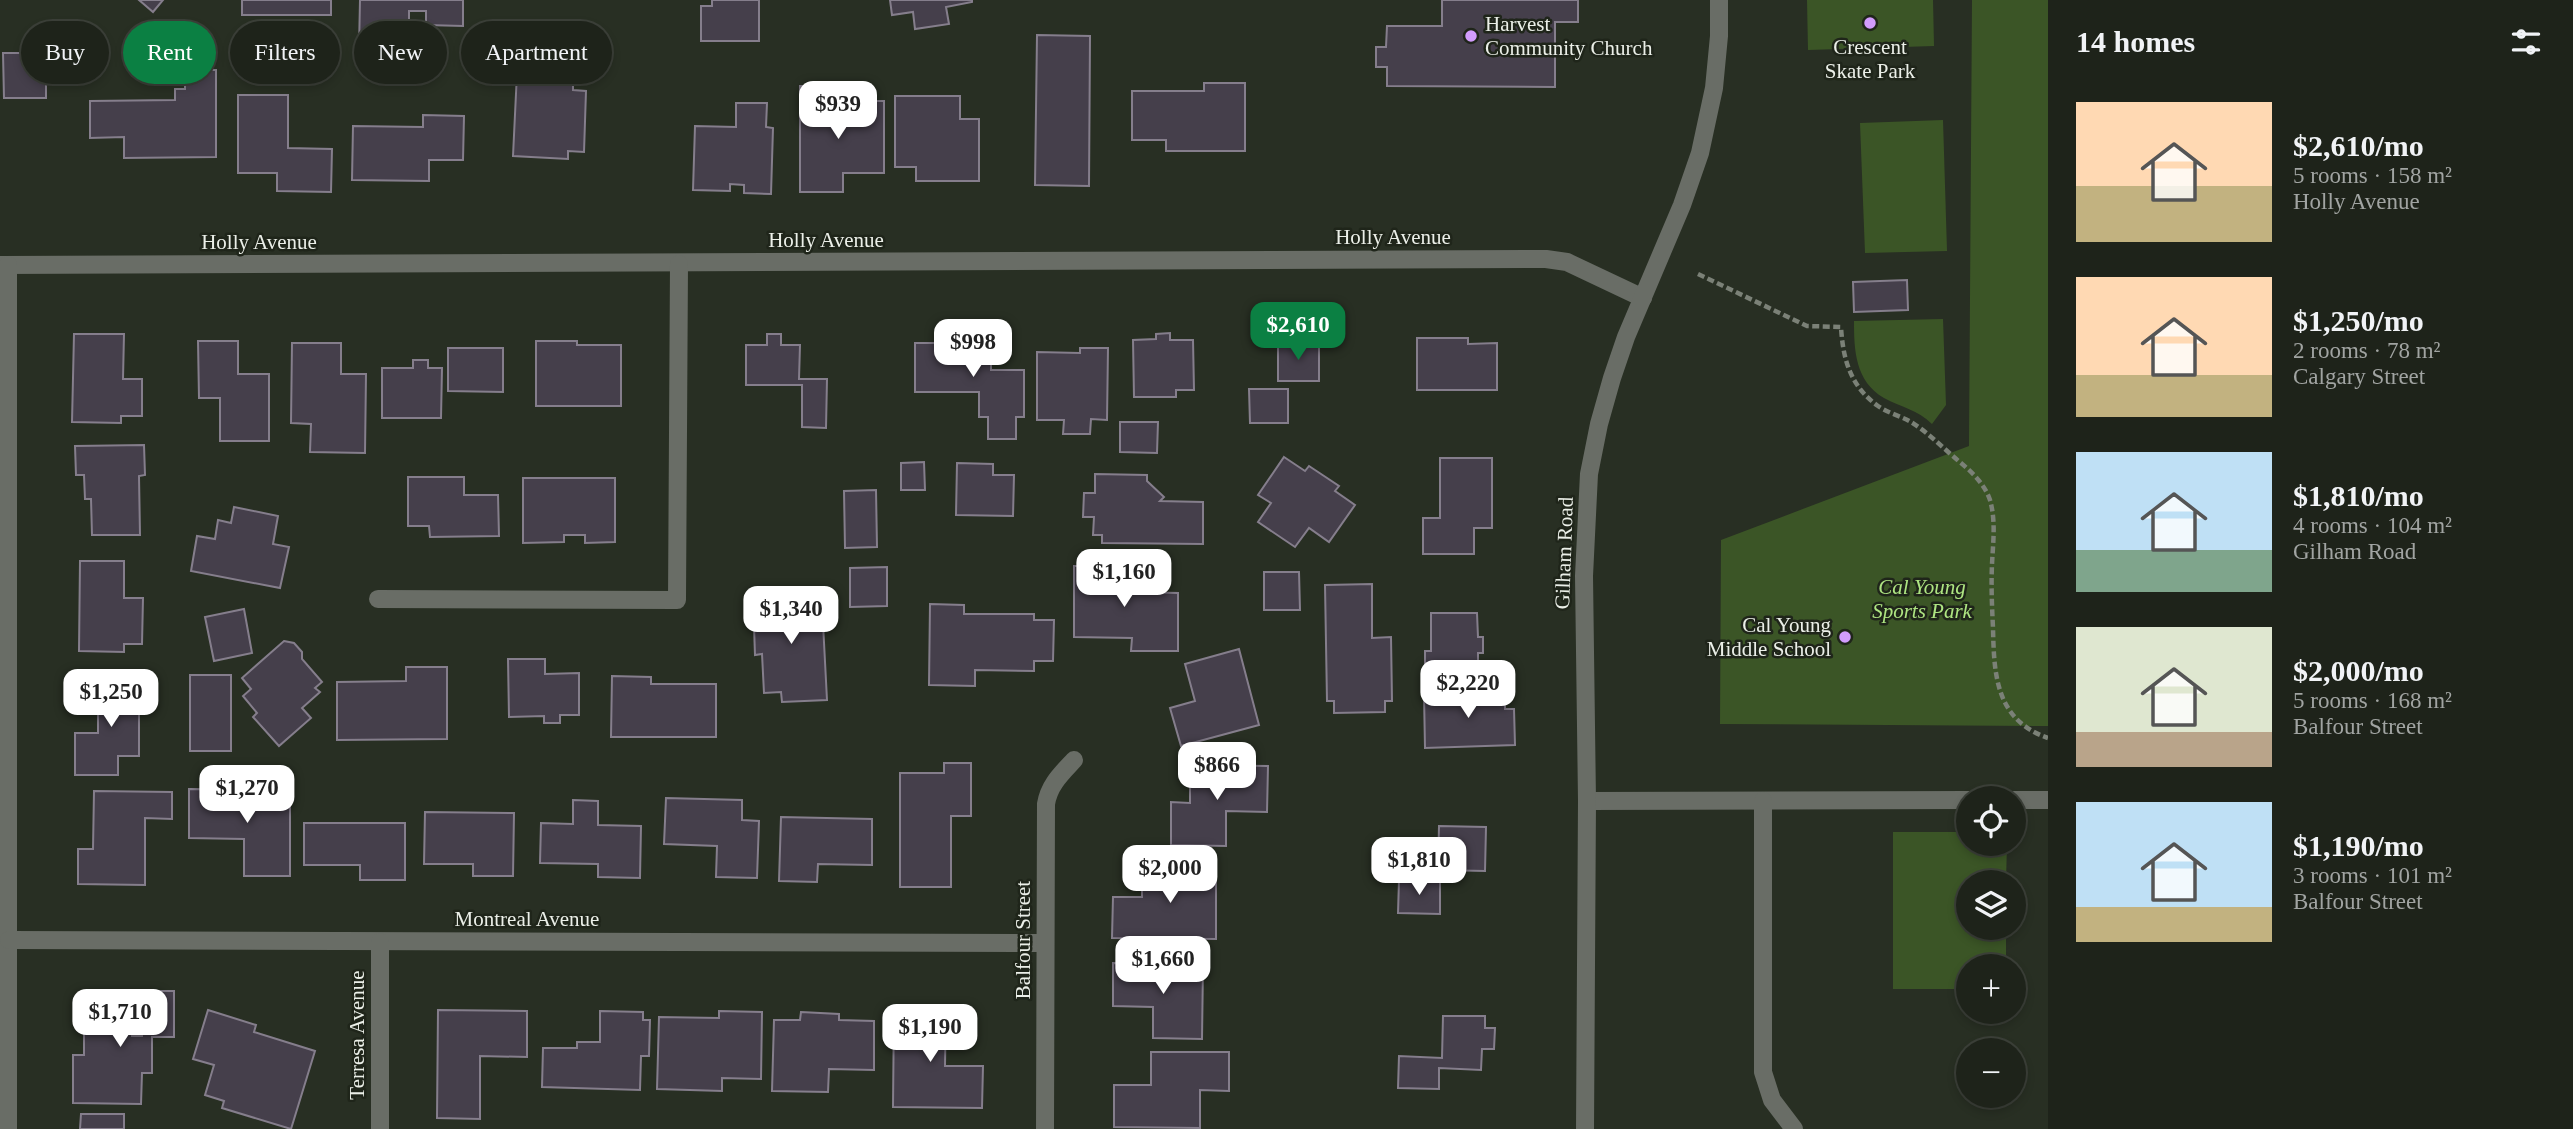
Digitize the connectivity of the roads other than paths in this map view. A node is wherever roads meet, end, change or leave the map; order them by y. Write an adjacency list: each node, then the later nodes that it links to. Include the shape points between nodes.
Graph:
1 (1719, 0): 4 (street, Gilham Road, via 1714,88 1700,153)
2 (679, 264): 3 (street, Holly Avenue); 4 (street, Holly Avenue, via 1546,258 1567,262); 5 (street, via 677,600)
3 (4, 265): 6 (street)
4 (1643, 298): 11 (street, Gilham Road, via 1612,378 1589,474 1584,576)
5 (378, 599)
6 (4, 665): 13 (street)
7 (1074, 760): 15 (street, Balfour Street, via 1054,782 1046,804)
8 (1956, 800): 12 (street)
9 (2026, 800): 10 (street)
10 (2048, 800)
11 (1587, 801): 12 (street); 19 (street, Gilham Road)
12 (1763, 801): 20 (street, via 1763,1072 1772,1100)
13 (9, 940): 14 (street, Montreal Avenue); 16 (street)
14 (380, 942): 15 (street, Montreal Avenue); 17 (street, Terresa Avenue)
15 (1045, 943): 18 (street, Balfour Street)
16 (8, 1129)
17 (380, 1129)
18 (1045, 1129)
19 (1585, 1129)
20 (1794, 1129)

